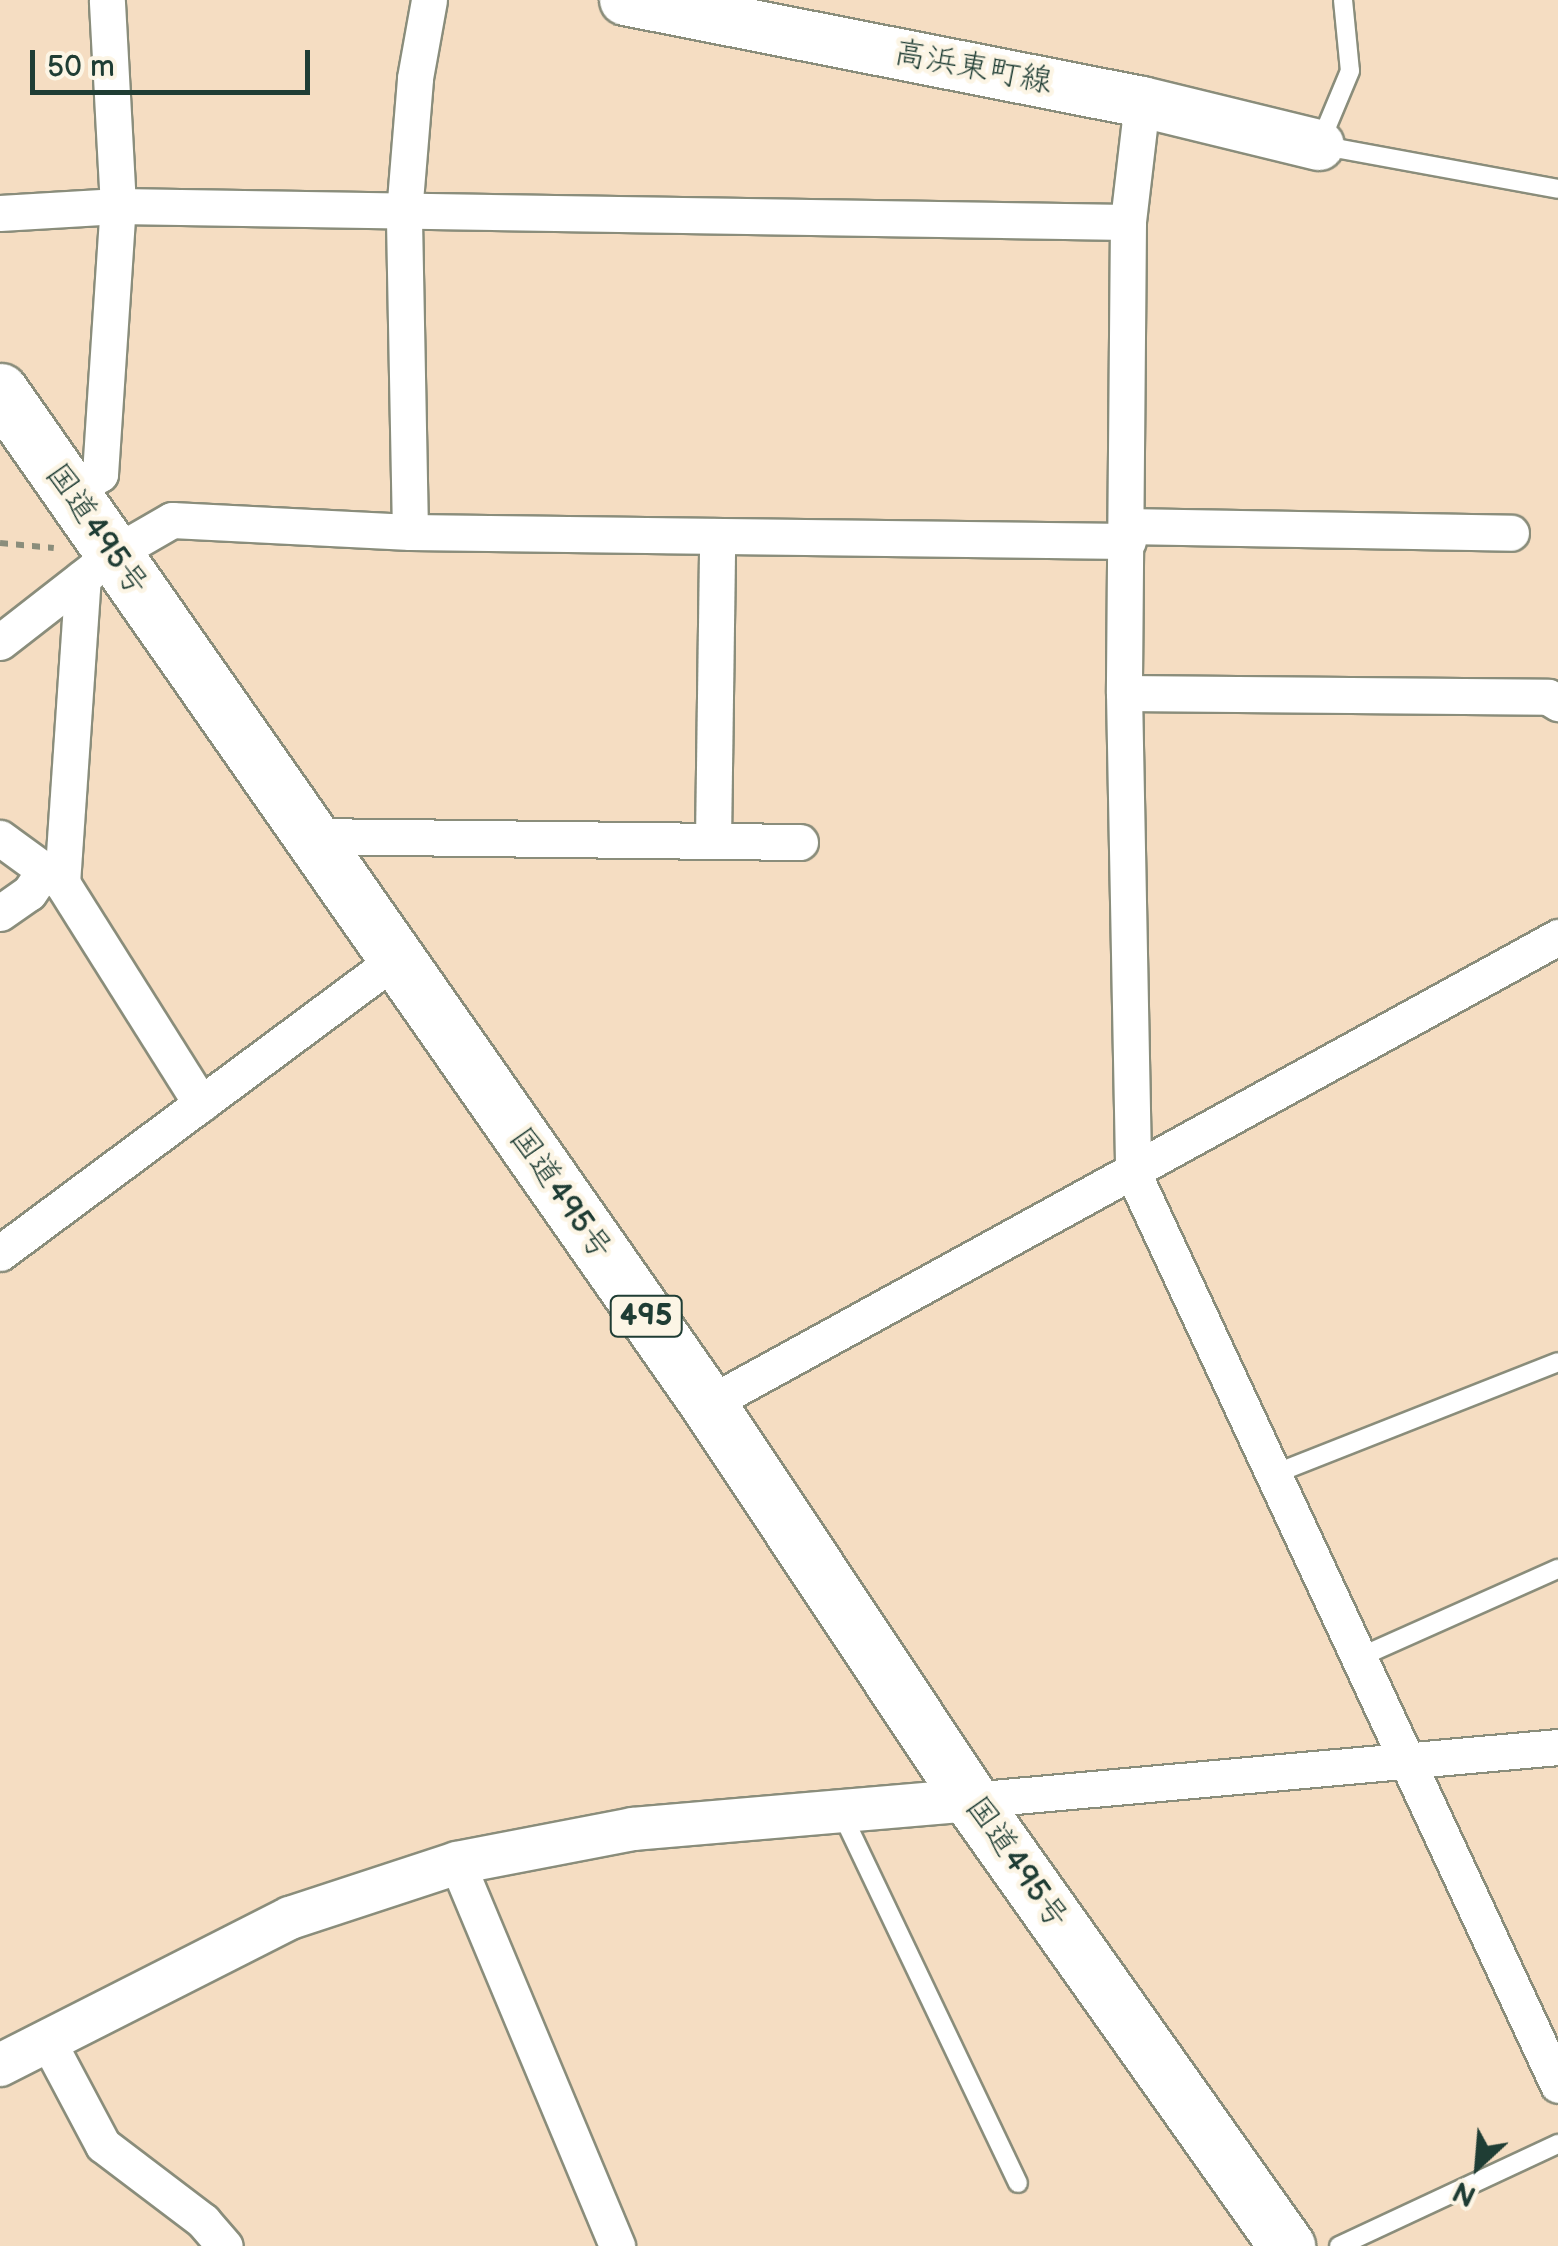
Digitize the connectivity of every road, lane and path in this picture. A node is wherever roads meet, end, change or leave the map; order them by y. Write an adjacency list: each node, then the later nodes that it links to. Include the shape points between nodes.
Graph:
1 (107, 0): 8 (street)
2 (429, 0): 9 (street)
3 (625, 0): 5 (main road, 高浜東町線)
4 (1343, 0): 6 (lane, via 1350,71)
5 (1142, 102): 6 (main road, 高浜東町線); 11 (street)
6 (1319, 145): 7 (lane)
7 (1558, 190)
8 (118, 206): 9 (street); 10 (street); 13 (street, via 100,474)
9 (404, 212): 11 (street); 14 (street)
10 (0, 214)
11 (1128, 222): 16 (street)
12 (0, 391): 13 (highway, 国道495号 / 495)
13 (70, 492): 18 (highway, 国道495号 / 495)
14 (410, 532): 17 (street); 18 (street, via 172,520)
15 (1512, 533): 16 (street)
16 (1128, 534): 17 (street); 20 (street)
17 (717, 536): 24 (street)
18 (98, 566): 19 (street); 22 (highway, 国道495号 / 495); 26 (street)
19 (0, 642)
20 (1124, 693): 21 (street, via 1548,697); 31 (street)
21 (1558, 703)
22 (310, 836): 24 (street); 29 (highway, 国道495号 / 495)
23 (0, 838): 26 (street)
24 (713, 840): 25 (street)
25 (800, 842)
26 (53, 877): 27 (street); 30 (street)
27 (0, 913)
28 (1558, 937): 31 (street)
29 (396, 959): 30 (street); 34 (highway, 国道495号 / 495)
30 (201, 1104): 32 (street)
31 (1132, 1173): 34 (street); 35 (street)
32 (4, 1246)
33 (1558, 1362): 35 (lane)
34 (708, 1404): 40 (highway, 国道495号 / 495)
35 (1274, 1474): 37 (street)
36 (1558, 1570): 37 (lane)
37 (1360, 1657): 39 (street)
38 (1558, 1747): 39 (street)
39 (1409, 1760): 40 (street); 45 (street)
40 (972, 1800): 41 (street); 50 (highway, 国道495号 / 495)
41 (841, 1812): 42 (street, via 633,1828); 47 (lane)
42 (457, 1863): 43 (street, via 290,1918); 49 (street)
43 (46, 2038): 44 (street); 48 (street, via 103,2145 203,2221)
44 (0, 2064)
45 (1558, 2086)
46 (1558, 2144): 51 (lane)
47 (1018, 2183)
48 (225, 2246)
49 (616, 2246)
50 (1286, 2246)
51 (1339, 2246)

